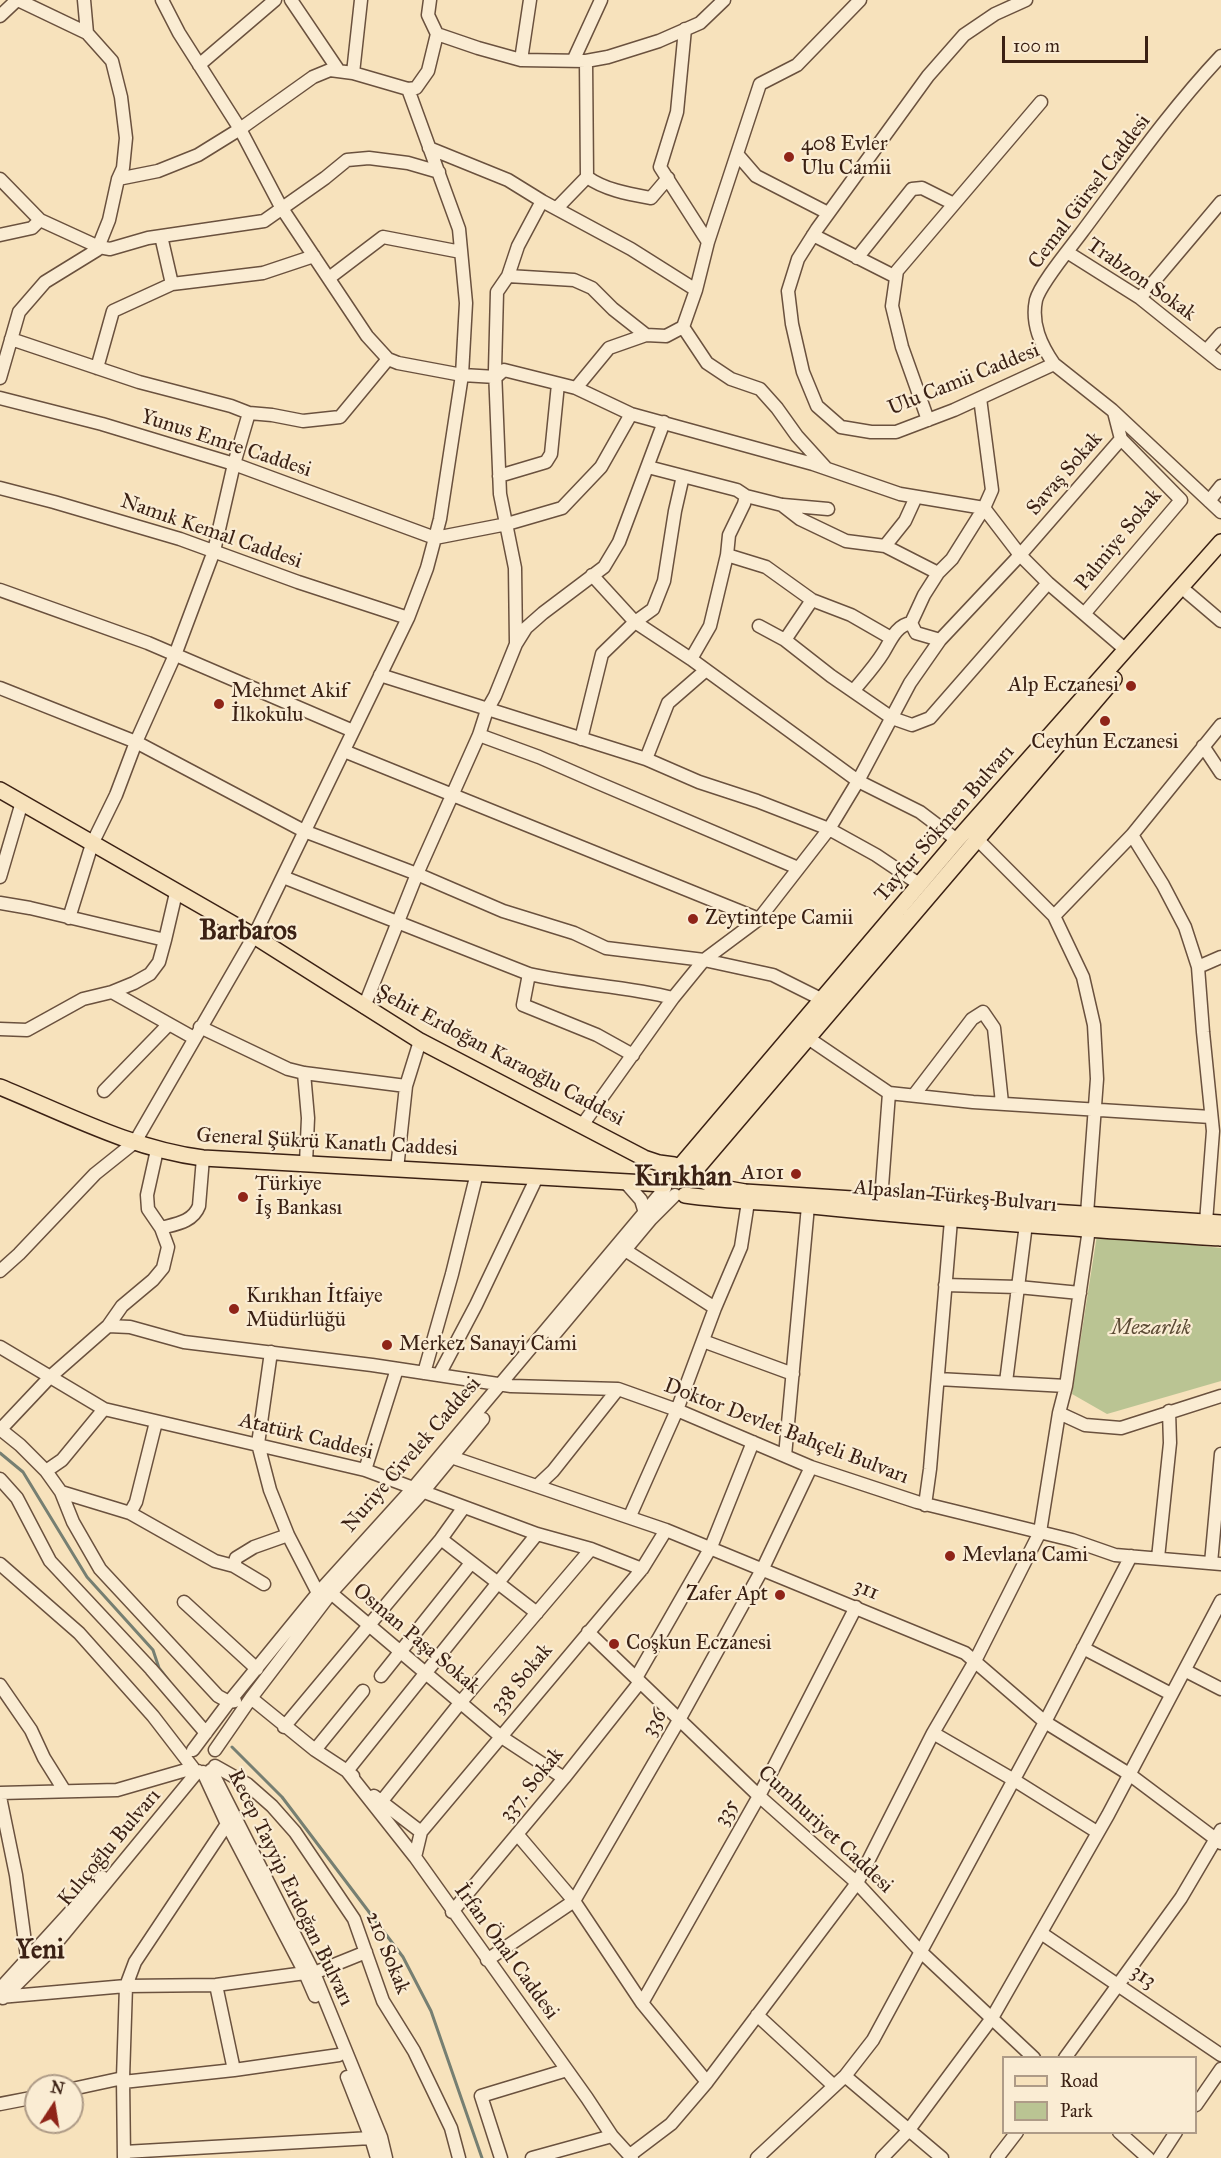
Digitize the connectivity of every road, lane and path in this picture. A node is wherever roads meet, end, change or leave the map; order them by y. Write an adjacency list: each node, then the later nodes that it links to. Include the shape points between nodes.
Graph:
1 (18, 0): 13 (street); 15 (street)
2 (84, 0): 15 (street)
3 (162, 0): 21 (street)
4 (275, 0): 21 (street)
5 (291, 0): 22 (street)
6 (361, 0): 23 (street)
7 (430, 0): 16 (street, via 428,15)
8 (530, 0): 18 (street)
9 (601, 0): 19 (street)
10 (724, 0): 14 (street)
11 (860, 0): 28 (street, via 797,65 760,84)
12 (1026, 0): 39 (street, Ulu Camii Caddesi, via 995,14 964,35 928,76)
13 (0, 16)
14 (685, 30): 20 (street); 32 (street, via 677,112 660,167)
15 (87, 33): 33 (street, via 112,61 121,97 126,138)
16 (437, 34): 18 (street); 24 (street, via 428,70 416,88)
17 (1221, 56): 47 (street, Cemal Gürsel Caddesi)
18 (521, 60): 19 (street)
19 (573, 61): 20 (street)
20 (586, 61): 30 (street)
21 (200, 65): 26 (street)
22 (339, 71): 23 (street); 26 (street, via 313,77)
23 (353, 73): 24 (street)
24 (408, 88): 27 (street)
25 (1041, 102): 36 (street)
26 (240, 129): 33 (street, via 198,154 158,171); 37 (street)
27 (429, 148): 29 (street); 34 (street, via 508,180)
28 (737, 154): 39 (street, via 756,176); 44 (street)
29 (439, 171): 37 (street, via 369,158 348,160); 46 (street, via 459,229)
30 (587, 177): 32 (street, via 625,193 651,198); 38 (street)
31 (0, 178): 40 (street)
32 (668, 178): 44 (street)
33 (118, 179): 45 (street)
34 (542, 201): 38 (street); 50 (street, via 518,246)
35 (1221, 202): 55 (street)
36 (954, 204): 49 (street, via 922,188 912,189); 51 (street)
37 (282, 207): 43 (street, via 264,221); 48 (street)
38 (557, 208): 54 (street)
39 (828, 213): 42 (street, Ulu Camii Caddesi)
40 (40, 220): 41 (street, via 32,228); 45 (street)
41 (0, 235)
42 (813, 235): 49 (street); 75 (street, Ulu Camii Caddesi, via 798,259 788,291 802,372 817,406 841,427 871,432 896,432)
43 (161, 236): 45 (street, via 110,249); 53 (street)
44 (708, 242): 54 (street)
45 (99, 246): 59 (street, via 45,282 18,312)
46 (461, 252): 52 (street, via 383,237); 65 (street, via 466,303)
47 (1067, 252): 55 (street, Trabzon Sokak); 63 (street, Cemal Gürsel Caddesi, via 1037,297 1034,315 1042,345)
48 (314, 256): 52 (street); 53 (street, via 263,273)
49 (858, 258): 51 (street)
50 (508, 276): 58 (street, via 574,280 592,288); 66 (street, via 497,292)
51 (896, 277): 75 (street, via 892,306)
52 (329, 278): 61 (street, via 367,336)
53 (172, 284): 64 (street, via 113,311)
54 (696, 290): 56 (street)
55 (1140, 298): 60 (street, Trabzon Sokak)
56 (683, 327): 58 (street, via 666,336); 80 (street, via 707,363 731,379 760,389)
57 (1221, 334): 60 (street)
58 (646, 335): 69 (street, via 609,348)
59 (11, 339): 64 (street); 67 (street)
60 (1206, 351): 62 (street, Trabzon Sokak)
61 (388, 359): 65 (street); 73 (street, via 340,417 303,421)
62 (1221, 363)
63 (1054, 364): 71 (street, Ulu Camii Caddesi); 72 (street, Ulu Camii Caddesi)
64 (97, 368): 73 (street)
65 (462, 375): 66 (street); 93 (street)
66 (496, 377): 68 (street, via 504,370); 81 (street)
67 (0, 378)
68 (558, 384): 69 (street); 81 (street, via 551,453 546,462)
69 (576, 388): 74 (street)
70 (0, 398): 78 (street, Yunus Emre Caddesi)
71 (980, 398): 75 (street, Ulu Camii Caddesi); 89 (street, via 992,490)
72 (1114, 412): 77 (street, Savaş Sokak); 87 (street, Ulu Camii Caddesi)
73 (249, 413): 78 (street)
74 (631, 414): 76 (street); 92 (street, via 601,467 562,508)
75 (928, 420)
76 (664, 422): 79 (street); 80 (street)
77 (1121, 439): 98 (street, Savaş Sokak); 106 (street, Palmiye Sokak, via 1181,500)
78 (234, 464): 93 (street, Yunus Emre Caddesi); 96 (street)
79 (648, 467): 82 (street); 101 (street, via 620,542 604,567)
80 (827, 469): 86 (street)
81 (499, 476): 92 (street)
82 (683, 477): 85 (street, via 737,490); 109 (street, via 664,581 653,609)
83 (1221, 486): 87 (street)
84 (0, 488): 96 (street, Namık Kemal Caddesi)
85 (746, 496): 88 (street); 97 (street, via 729,535)
86 (916, 496): 89 (street); 95 (street, via 905,520)
87 (1209, 501): 91 (street, Ulu Camii Caddesi)
88 (782, 505): 90 (street); 95 (street, via 800,519 846,541)
89 (984, 508): 98 (street); 100 (street, via 952,559)
90 (828, 509)
91 (1221, 512)
92 (507, 524): 93 (street); 115 (street, via 515,568)
93 (435, 538): 107 (street)
94 (1221, 542): 116 (main road, Tayfur Sökmen Bulvarı)
95 (885, 546): 100 (street)
96 (214, 551): 107 (street, Namık Kemal Caddesi); 117 (street)
97 (727, 555): 105 (street, via 766,567); 118 (street, via 710,626)
98 (1020, 555): 102 (street); 114 (street, Savaş Sokak)
99 (1221, 555): 104 (main road, Tayfur Sökmen Bulvarı)
100 (938, 573): 110 (street)
101 (592, 575): 109 (street); 115 (street, via 526,628)
102 (1048, 583): 106 (street); 124 (street, via 930,718 912,725)
103 (0, 590): 117 (street)
104 (1188, 592): 108 (street); 142 (main road, Tayfur Sökmen Bulvarı)
105 (812, 600): 112 (street, via 851,615); 113 (street)
106 (1084, 614): 116 (street)
107 (408, 618): 120 (street)
108 (1221, 621)
109 (635, 622): 118 (street); 128 (street, via 602,654)
110 (911, 623): 112 (street); 114 (street, via 916,633)
111 (759, 626): 113 (street)
112 (891, 638): 122 (street)
113 (785, 640): 122 (street)
114 (940, 640): 124 (street, Savaş Sokak, via 910,683)
115 (516, 644): 123 (street)
116 (1126, 651): 141 (main road, Tayfur Sökmen Bulvarı)
117 (175, 655): 126 (street); 129 (street)
118 (691, 659): 119 (street)
119 (706, 670): 132 (street, via 668,703); 134 (street)
120 (380, 675): 123 (street); 126 (street)
121 (0, 688): 129 (street)
122 (854, 690): 124 (street)
123 (487, 710): 127 (street); 128 (street)
124 (892, 718): 134 (street, Savaş Sokak)
125 (1221, 725): 130 (street)
126 (353, 731): 131 (street)
127 (479, 735): 136 (street); 144 (street, via 569,769)
128 (581, 739): 132 (street)
129 (136, 742): 139 (street); 143 (street)
130 (1203, 746): 133 (street); 140 (street)
131 (344, 751): 136 (street); 139 (street)
132 (646, 759): 138 (street)
133 (1221, 773)
134 (858, 781): 138 (street, Savaş Sokak); 141 (street, via 920,812)
135 (0, 790): 137 (main road, Şehit Erdoğan Karaoğlu Caddesi)
136 (452, 795): 145 (street); 153 (street)
137 (22, 802): 143 (main road, Şehit Erdoğan Karaoğlu Caddesi); 146 (street)
138 (829, 829): 144 (street, Savaş Sokak); 148 (street)
139 (304, 831): 145 (street); 147 (street)
140 (1132, 835): 151 (street); 159 (street, via 1185,927)
141 (957, 840): 148 (main road, Tayfur Sökmen Bulvarı)
142 (978, 840): 151 (street); 169 (main road, Tayfur Sökmen Bulvarı)
143 (92, 844): 149 (main road, Şehit Erdoğan Karaoğlu Caddesi); 152 (street)
144 (798, 868): 153 (street, Savaş Sokak)
145 (417, 874): 154 (street); 158 (street, via 503,911 574,933 606,948)
146 (0, 877)
147 (283, 877): 154 (street); 155 (street)
148 (919, 884): 163 (main road, Tayfur Sökmen Bulvarı)
149 (177, 893): 155 (main road, Şehit Erdoğan Karaoğlu Caddesi); 156 (street)
150 (0, 903): 152 (street)
151 (1054, 916): 179 (street, via 1083,977 1094,1025)
152 (69, 918): 156 (street)
153 (759, 919): 158 (street, Savaş Sokak)
154 (399, 923): 160 (street); 164 (street)
155 (254, 936): 164 (main road, Şehit Erdoğan Karaoğlu Caddesi); 166 (street)
156 (165, 940): 161 (street, via 159,962 150,974)
157 (1221, 957): 159 (street)
158 (704, 960): 162 (street, Savaş Sokak); 163 (street, via 773,975)
159 (1198, 967): 180 (street)
160 (529, 974): 162 (street); 171 (street, via 523,1005 597,1035)
161 (112, 992): 165 (street); 167 (street, via 83,999 27,1030)
162 (673, 998): 171 (street, Savaş Sokak)
163 (821, 999): 187 (main road, Tayfur Sökmen Bulvarı)
164 (364, 1007): 170 (main road, Şehit Erdoğan Karaoğlu Caddesi)
165 (169, 1024): 168 (street); 175 (street)
166 (200, 1027): 168 (street); 172 (street)
167 (0, 1029)
168 (194, 1038): 182 (street)
169 (808, 1038): 176 (street); 187 (main road, Tayfur Sökmen Bulvarı)
170 (420, 1041): 173 (street); 181 (main road, Şehit Erdoğan Karaoğlu Caddesi)
171 (633, 1055): 181 (street, Savaş Sokak)
172 (304, 1073): 173 (street); 185 (street)
173 (406, 1086): 186 (street)
174 (0, 1087): 182 (main road, General Şükrü Kanatlı Caddesi)
175 (104, 1091)
176 (889, 1093): 177 (street); 192 (street)
177 (914, 1095): 178 (street); 178 (street, via 972,1018 983,1012 994,1028)
178 (1002, 1103): 179 (street)
179 (1095, 1110): 180 (street); 197 (street)
180 (1211, 1117): 198 (street)
181 (583, 1124): 187 (main road, Şehit Erdoğan Karaoğlu Caddesi, via 644,1158)
182 (135, 1142): 183 (main road, General Şükrü Kanatlı Caddesi); 203 (street, via 95,1174 19,1254)
183 (157, 1150): 184 (main road, General Şükrü Kanatlı Caddesi); 200 (street, via 147,1202)
184 (203, 1158): 185 (main road, General Şükrü Kanatlı Caddesi); 200 (street, via 196,1213 192,1218)
185 (306, 1163): 186 (main road, General Şükrü Kanatlı Caddesi)
186 (396, 1169): 188 (main road, General Şükrü Kanatlı Caddesi)
187 (686, 1170): 191 (main road, Nuriye Civelek Caddesi, via 694,1186); 191 (main road, Nuriye Civelek Caddesi, via 665,1173); 192 (main road, Alpaslan Türkeş Bulvarı, via 717,1186 745,1192)
188 (477, 1173): 189 (main road, General Şükrü Kanatlı Caddesi); 213 (street)
189 (537, 1177): 190 (main road, General Şükrü Kanatlı Caddesi); 215 (street)
190 (627, 1184): 191 (main road, General Şükrü Kanatlı Caddesi); 195 (street, via 641,1200)
191 (672, 1191): 193 (main road, Alpaslan Türkeş Bulvarı); 195 (street, Nuriye Civelek Caddesi); 202 (street, Nuriye Civelek Caddesi)
192 (881, 1200): 197 (main road, Alpaslan Türkeş Bulvarı)
193 (748, 1202): 194 (main road, Alpaslan Türkeş Bulvarı); 207 (street, via 741,1247)
194 (808, 1206): 196 (main road, Alpaslan Türkeş Bulvarı); 214 (street)
195 (645, 1213): 219 (street, Nuriye Civelek Caddesi)
196 (951, 1220): 199 (main road, Alpaslan Türkeş Bulvarı); 204 (street)
197 (1088, 1222): 198 (main road, Alpaslan Türkeş Bulvarı); 199 (main road, Alpaslan Türkeş Bulvarı); 201 (main road, Alpaslan Türkeş Bulvarı); 206 (street)
198 (1214, 1223)
199 (1026, 1224): 205 (street)
200 (161, 1228): 208 (street, via 168,1247 163,1269 122,1306)
201 (1221, 1238)
202 (625, 1250): 207 (street); 219 (street, Nuriye Civelek Caddesi)
203 (2, 1263)
204 (945, 1285): 205 (street); 217 (street)
205 (1018, 1287): 206 (street); 218 (street)
206 (1080, 1293): 220 (street)
207 (715, 1308): 209 (street)
208 (108, 1326): 211 (street, Doktor Devlet Bahçeli Bulvarı, via 130,1327 184,1342); 216 (street)
209 (703, 1341): 214 (street); 224 (street)
210 (0, 1347): 216 (street, Atatürk Caddesi)
211 (271, 1352): 212 (street, Doktor Devlet Bahçeli Bulvarı); 230 (street)
212 (397, 1369): 213 (street, Doktor Devlet Bahçeli Bulvarı); 235 (street)
213 (424, 1373): 215 (street, Doktor Devlet Bahçeli Bulvarı)
214 (793, 1374): 232 (street)
215 (439, 1375): 219 (street, Doktor Devlet Bahçeli Bulvarı)
216 (50, 1377): 223 (street, Atatürk Caddesi); 228 (street)
217 (938, 1378): 218 (street); 241 (street)
218 (1006, 1382): 220 (street)
219 (506, 1385): 221 (street, Doktor Devlet Bahçeli Bulvarı); 233 (street, Nuriye Civelek Caddesi); 239 (street, Nuriye Civelek Caddesi)
220 (1066, 1386): 226 (street)
221 (618, 1389): 224 (street, Doktor Devlet Bahçeli Bulvarı); 238 (street)
222 (1221, 1396): 225 (street)
223 (104, 1409): 227 (street, Atatürk Caddesi); 236 (street, via 62,1460)
224 (677, 1410): 229 (street, Doktor Devlet Bahçeli Bulvarı); 244 (street)
225 (1169, 1412): 226 (street, via 1121,1428 1085,1425); 253 (street, via 1170,1443)
226 (1059, 1413): 246 (street)
227 (156, 1422): 230 (street, Atatürk Caddesi); 243 (street)
228 (0, 1430): 236 (street)
229 (753, 1442): 232 (street, Doktor Devlet Bahçeli Bulvarı); 250 (street, 337. Sokak)
230 (258, 1444): 235 (street, Atatürk Caddesi); 248 (street, via 270,1490)
231 (1221, 1454): 256 (street)
232 (785, 1456): 234 (street, Doktor Devlet Bahçeli Bulvarı)
233 (451, 1457): 238 (street, 311); 239 (street, Nuriye Civelek Caddesi)
234 (811, 1467): 241 (street, Doktor Devlet Bahçeli Bulvarı); 258 (street, 336)
235 (364, 1470): 239 (street, Atatürk Caddesi)
236 (46, 1471): 240 (street)
237 (0, 1479): 288 (street, via 17,1498 50,1561)
238 (537, 1486): 244 (street, 311)
239 (418, 1490): 242 (street, Atatürk Caddesi); 262 (street, Nuriye Civelek Caddesi); 263 (street, Nuriye Civelek Caddesi)
240 (62, 1491): 243 (street); 283 (street, via 73,1522 100,1569 218,1696)
241 (925, 1504): 246 (street, Doktor Devlet Bahçeli Bulvarı)
242 (465, 1507): 247 (street, Atatürk Caddesi); 249 (street)
243 (130, 1514): 257 (street, via 215,1561)
244 (630, 1516): 245 (street, 311)
245 (666, 1530): 250 (street, 311); 259 (street, 338 Sokak)
246 (1040, 1532): 252 (street, Doktor Devlet Bahçeli Bulvarı); 272 (street)
247 (537, 1534): 251 (street, Atatürk Caddesi); 260 (street)
248 (288, 1535): 257 (street, via 254,1547 236,1558); 262 (street)
249 (441, 1539): 254 (street); 268 (street)
250 (711, 1547): 258 (street, 311); 277 (street, 337. Sokak)
251 (591, 1550): 259 (street, Atatürk Caddesi); 267 (street)
252 (1131, 1556): 253 (street, Doktor Devlet Bahçeli Bulvarı); 270 (street)
253 (1158, 1558): 256 (street, Doktor Devlet Bahçeli Bulvarı)
254 (471, 1563): 260 (street); 271 (street)
255 (0, 1564): 294 (street, via 79,1633)
256 (1216, 1564)
257 (234, 1566): 261 (street)
258 (763, 1568): 266 (street, 311); 285 (street, 336)
259 (642, 1569): 269 (street, 338 Sokak)
260 (498, 1582): 267 (street); 275 (street)
261 (264, 1584)
262 (318, 1593): 263 (street); 273 (street, Nuriye Civelek Caddesi)
263 (331, 1593): 268 (street, Osman Paşa Sokak); 282 (street, Nuriye Civelek Caddesi)
264 (1221, 1601): 274 (street)
265 (184, 1602): 273 (street)
266 (856, 1607): 272 (street, 311, via 965,1653); 301 (street, 335)
267 (537, 1613): 284 (street)
268 (369, 1626): 271 (street, Osman Paşa Sokak); 287 (street)
269 (588, 1632): 277 (street, Cumhuriyet Caddesi); 290 (street, 338 Sokak)
270 (1083, 1647): 281 (street); 286 (street)
271 (400, 1651): 275 (street, Osman Paşa Sokak); 276 (street)
272 (975, 1661): 286 (street, 311); 289 (street)
273 (257, 1669): 283 (street, Nuriye Civelek Caddesi)
274 (1186, 1671): 279 (street); 281 (street)
275 (425, 1673): 284 (street, Osman Paşa Sokak); 295 (street)
276 (381, 1676)
277 (638, 1680): 285 (street, Cumhuriyet Caddesi); 297 (street, 337. Sokak)
278 (0, 1685): 299 (street, via 31,1730)
279 (1221, 1689)
280 (363, 1691): 293 (street)
281 (1171, 1694): 296 (street)
282 (251, 1698): 283 (street); 287 (street, İrfan Önal Caddesi); 292 (street, Nuriye Civelek Caddesi)
283 (229, 1702): 288 (street, Nuriye Civelek Caddesi)
284 (460, 1703): 290 (street, Osman Paşa Sokak); 302 (street)
285 (679, 1720): 301 (street, Cumhuriyet Caddesi); 310 (street, 336)
286 (1045, 1722): 296 (street, 311); 298 (street)
287 (284, 1727): 293 (street, İrfan Önal Caddesi)
288 (206, 1732): 291 (street, Nuriye Civelek Caddesi)
289 (933, 1733): 298 (street); 309 (street)
290 (500, 1736): 297 (street, Osman Paşa Sokak); 304 (street, 338 Sokak)
291 (193, 1750): 292 (street, via 207,1745); 294 (street, via 190,1759)
292 (215, 1750): 294 (street, via 217,1758)
293 (315, 1750): 295 (street, İrfan Önal Caddesi)
294 (204, 1769): 299 (street, via 117,1790); 303 (street, Recep Tayyip Erdoğan Bulvarı); 314 (street, 210 Sokak, via 247,1784 273,1806 354,1919); 315 (street, Kılıçoğlu Bulvarı); 317 (street, Recep Tayyip Erdoğan Bulvarı); 321 (street, Kılıçoğlu Bulvarı, via 50,1952)
295 (348, 1771): 302 (street, İrfan Önal Caddesi); 308 (street, İrfan Önal Caddesi)
296 (1129, 1774): 305 (street); 307 (street, 311)
297 (564, 1778): 306 (street, 337. Sokak)
298 (1014, 1780): 305 (street); 313 (street)
299 (64, 1790): 300 (street)
300 (0, 1795): 315 (street)
301 (759, 1796): 309 (street, Cumhuriyet Caddesi); 322 (street, 335)
302 (381, 1802): 304 (street, İrfan Önal Caddesi)
303 (227, 1824): 317 (street, Recep Tayyip Erdoğan Bulvarı); 320 (street, via 135,1962)
304 (421, 1832): 308 (street, 338 Sokak)
305 (1097, 1832): 312 (street)
306 (517, 1834): 310 (street); 311 (street, 337. Sokak)
307 (1220, 1838): 319 (street)
308 (415, 1857): 311 (street, İrfan Önal Caddesi)
309 (857, 1883): 313 (street, Cumhuriyet Caddesi); 323 (street)
310 (574, 1901): 316 (street, 336); 322 (street)
311 (452, 1912): 316 (street, İrfan Önal Caddesi)
312 (1041, 1933): 319 (street, 313); 324 (street)
313 (920, 1951): 324 (street, Cumhuriyet Caddesi); 332 (street, via 873,2040)
314 (366, 1952): 317 (street); 350 (street, 210 Sokak, via 383,2001 414,2051 451,2128)
315 (27, 1957): 321 (street, Kılıçoğlu Bulvarı)
316 (487, 1960): 331 (street, İrfan Önal Caddesi)
317 (310, 1973): 318 (street); 325 (street, Recep Tayyip Erdoğan Bulvarı); 349 (street, Recep Tayyip Erdoğan Bulvarı, via 381,2137)
318 (216, 1985): 320 (street); 330 (street)
319 (1119, 1985): 326 (street, 313); 328 (street)
320 (126, 1986): 321 (street); 333 (street)
321 (1, 1996)
322 (642, 2003): 334 (street)
323 (757, 2015): 334 (street); 335 (street)
324 (992, 2018): 327 (street, Cumhuriyet Caddesi); 340 (street)
325 (339, 2055): 330 (street); 345 (street, Recep Tayyip Erdoğan Bulvarı)
326 (1221, 2055)
327 (1032, 2056)
328 (1066, 2056)
329 (1221, 2069): 339 (street)
330 (234, 2070): 333 (street)
331 (567, 2070): 344 (street, İrfan Önal Caddesi); 351 (street, via 481,2096)
332 (845, 2076): 335 (street); 340 (street)
333 (123, 2080): 336 (street); 346 (street)
334 (707, 2082): 347 (street, via 671,2124)
335 (834, 2086): 353 (street)
336 (84, 2087)
337 (24, 2099): 338 (street)
338 (0, 2104)
339 (1197, 2104)
340 (908, 2131): 354 (street); 355 (street)
341 (1016, 2134): 356 (street)
342 (1120, 2134): 357 (street)
343 (1175, 2134): 358 (street)
344 (612, 2136): 347 (street, İrfan Önal Caddesi); 352 (street)
345 (371, 2138): 346 (street); 348 (street, Recep Tayyip Erdoğan Bulvarı)
346 (124, 2155)
347 (631, 2157)
348 (377, 2158)
349 (386, 2158)
350 (459, 2158)
351 (501, 2158)
352 (532, 2158)
353 (757, 2158)
354 (882, 2158)
355 (942, 2158)
356 (997, 2158)
357 (1148, 2158)
358 (1159, 2158)

